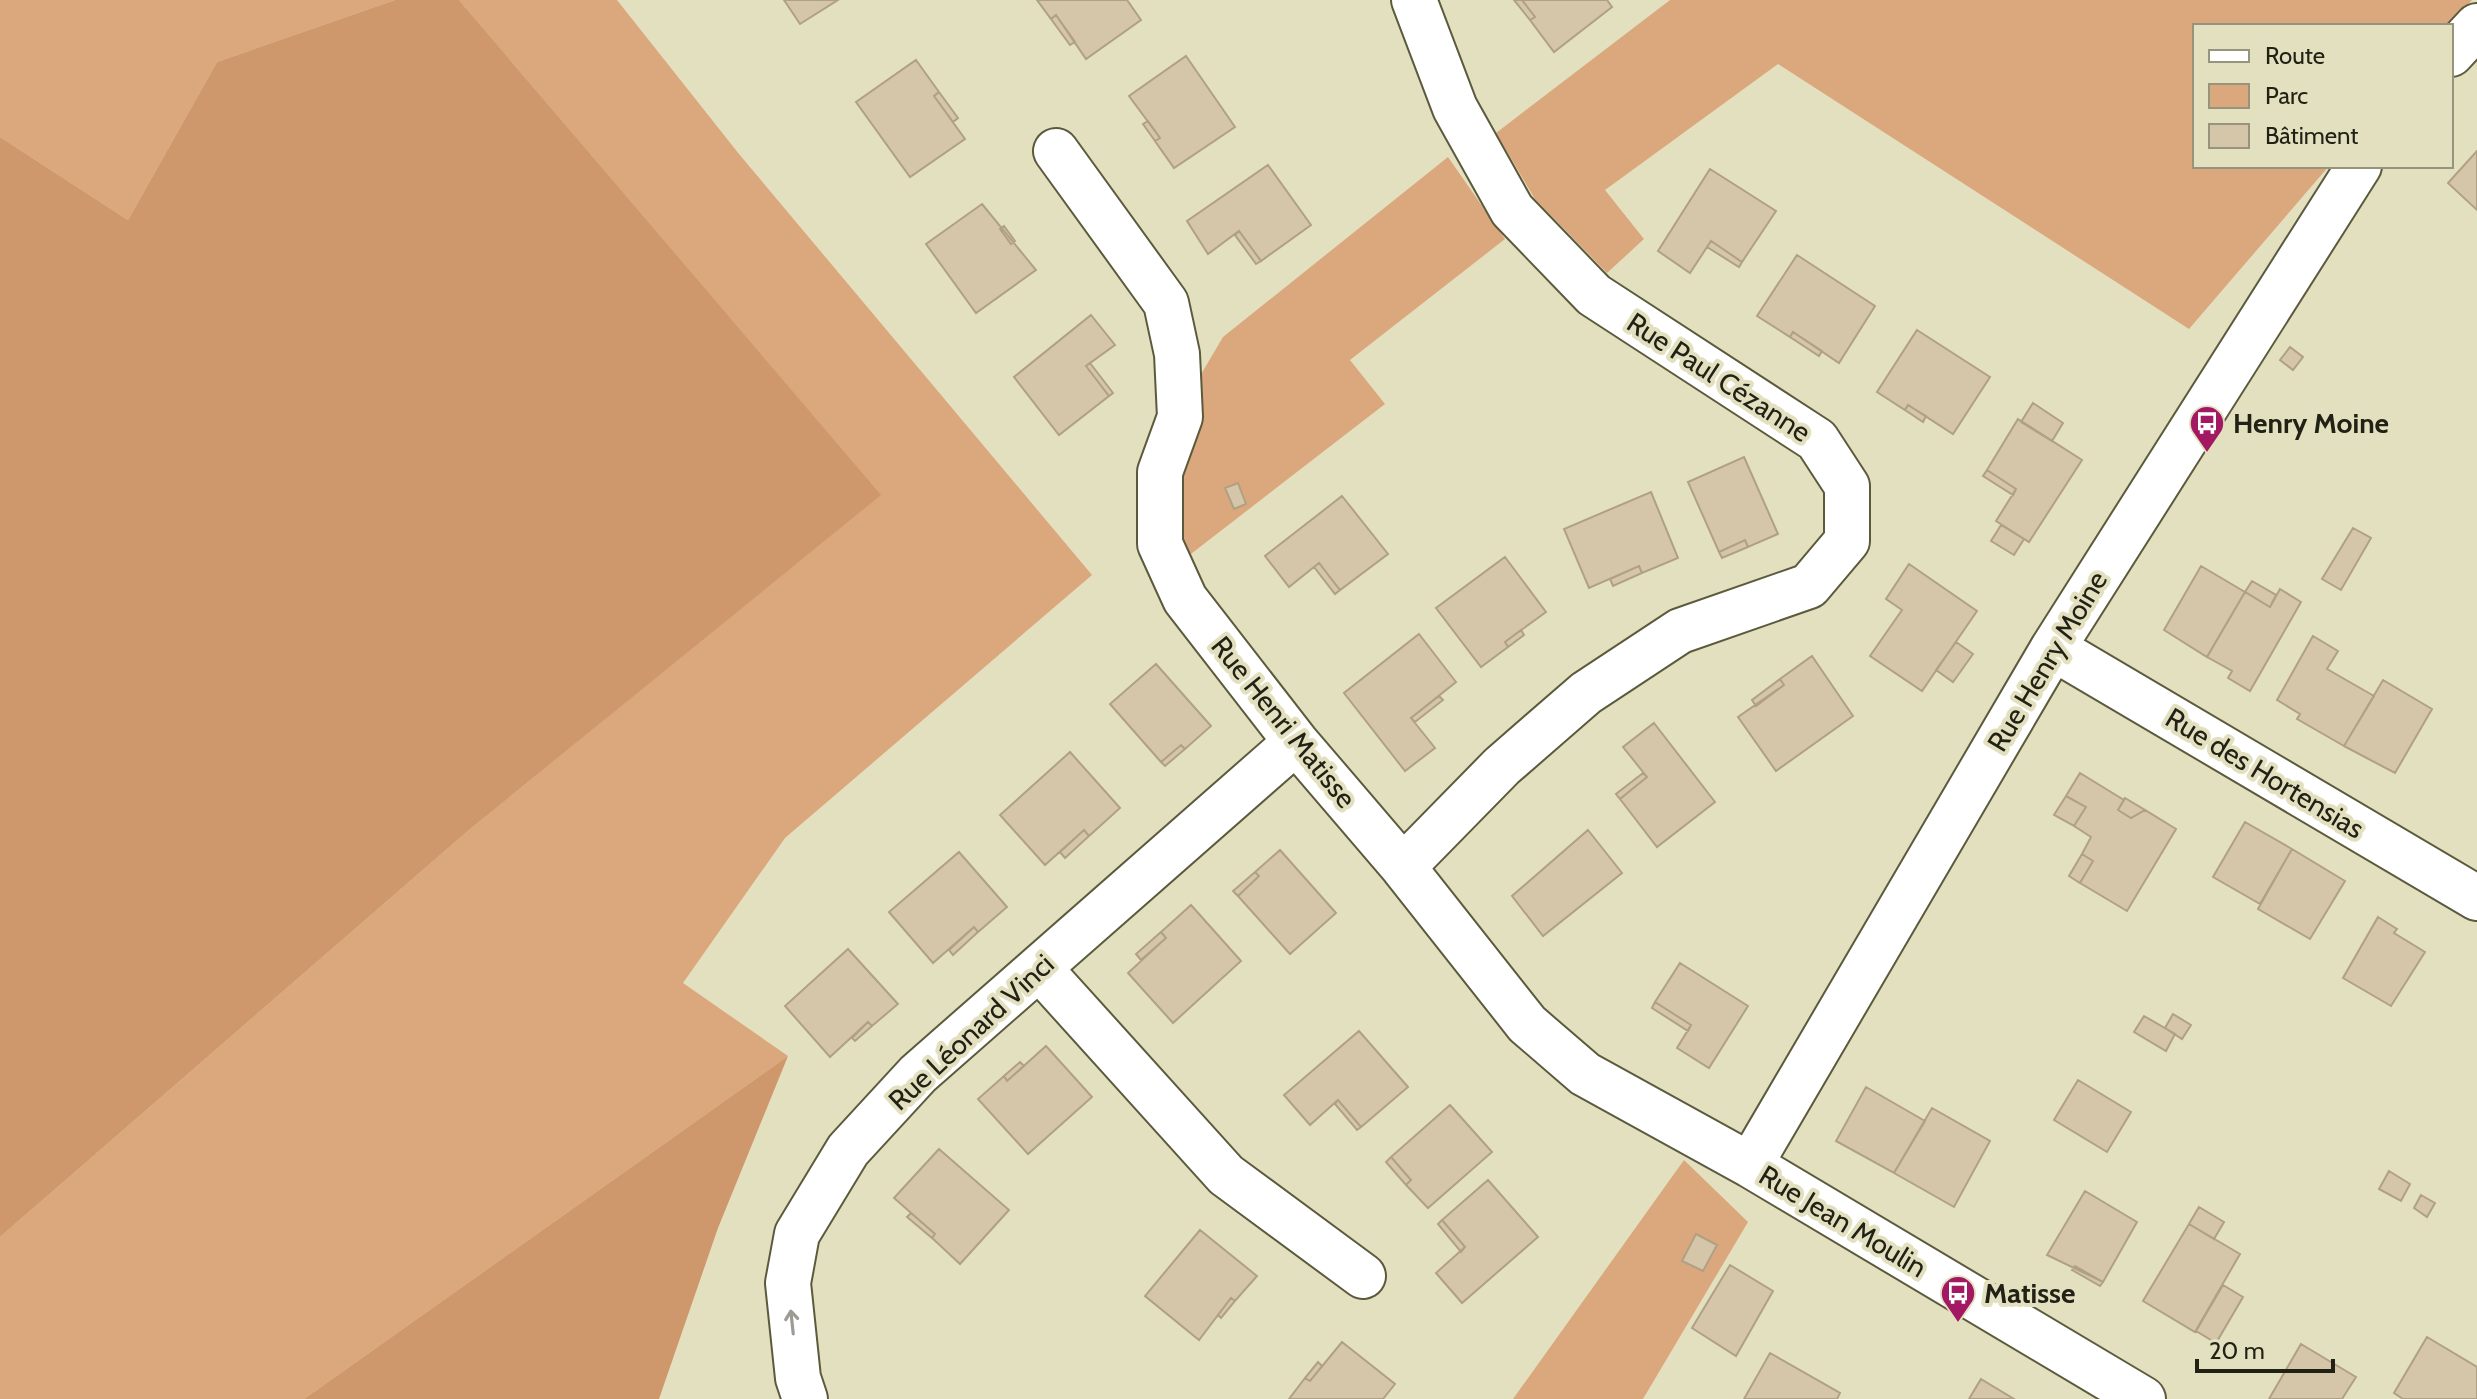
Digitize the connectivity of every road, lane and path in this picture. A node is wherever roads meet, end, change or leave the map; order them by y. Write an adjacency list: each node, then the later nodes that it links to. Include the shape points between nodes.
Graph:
1 (1414, 0): 8 (street, Rue Paul Cézanne, via 1455,108 1512,210 1594,295 1817,440 1847,486 1847,541 1809,586 1680,631 1586,693 1502,766)
2 (2477, 26): 3 (street)
3 (2453, 52)
4 (1056, 151): 7 (street, Rue Henri Matisse, via 1166,303 1177,354 1180,417 1160,472 1160,544 1185,599)
5 (2358, 168): 6 (street, Rue Henry Moine)
6 (2053, 648): 9 (street, Rue des Hortensias); 11 (street, Rue Henry Moine)
7 (1296, 742): 8 (street, Rue Henri Matisse); 10 (street, Rue Léonard Vinci)
8 (1403, 867): 11 (street, Rue Henri Matisse, via 1527,1024 1585,1074)
9 (2477, 898)
10 (1039, 968): 12 (street, via 1226,1175); 13 (street, Rue Léonard Vinci, one-way to 10, via 788,1283 797,1234 858,1139 918,1074)
11 (1750, 1165): 14 (street, Rue Jean Moulin)
12 (1363, 1276)
13 (805, 1399)
14 (2143, 1399)

